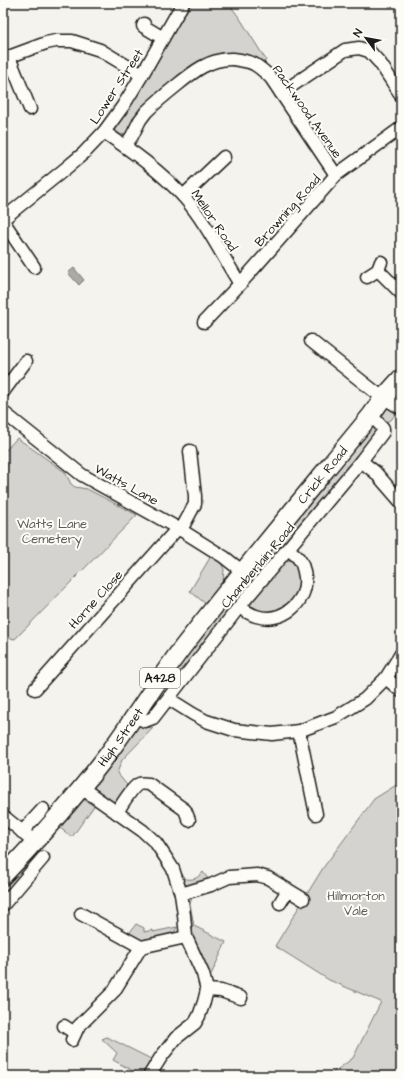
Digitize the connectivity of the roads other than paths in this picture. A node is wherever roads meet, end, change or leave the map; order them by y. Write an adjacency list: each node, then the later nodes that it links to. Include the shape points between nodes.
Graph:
1 (183, 3): 3 (street, Lower Street)
2 (144, 24): 3 (street, via 143,26)
3 (163, 38): 5 (street, Lower Street)
4 (6, 58): 5 (street, via 46,43 72,41 100,50); 8 (street)
5 (142, 75): 10 (street, Lower Street)
6 (281, 93): 7 (street, via 345,50 359,48 369,51 380,62); 11 (street, Packwood Avenue, via 271,78 254,64 228,59 210,63 194,72 151,106); 13 (street, Packwood Avenue)
7 (401, 95)
8 (30, 109)
9 (401, 128): 13 (street, Browning Road)
10 (104, 132): 11 (street, Mellor Road); 15 (street, Lower Street, via 84,153)
11 (125, 146): 14 (street, Mellor Road, via 156,170)
12 (224, 157): 14 (street)
13 (336, 175): 18 (street, Browning Road)
14 (183, 196): 18 (street, Mellor Road, via 202,221)
15 (3, 220): 16 (street)
16 (34, 267)
17 (367, 278): 19 (street, via 379,266)
18 (240, 284): 20 (street, Browning Road)
19 (401, 293)
20 (204, 322)
21 (311, 340): 25 (street)
22 (26, 361): 24 (street)
23 (401, 378): 25 (highway, Crick Road / A428)
24 (3, 392)
25 (383, 398): 26 (street); 28 (highway, Crick Road / A428)
26 (401, 408)
27 (3, 412): 32 (street, Watts Lane, via 82,476)
28 (371, 415): 30 (street, Chamberlain Road, via 383,428 383,432); 34 (highway, Crick Road / A428)
29 (190, 451): 32 (street, Horne Close, via 195,504)
30 (361, 461): 31 (street, via 375,472); 33 (street, Chamberlain Road)
31 (401, 502)
32 (179, 530): 34 (street, Watts Lane, via 224,557); 38 (street, Horne Close)
33 (288, 549): 35 (street, Chamberlain Road); 35 (street, via 300,560 306,585 296,605 290,611 267,618 255,616)
34 (243, 572): 41 (highway, High Street / A428, via 182,649)
35 (239, 607): 40 (street, Chamberlain Road)
36 (401, 654): 37 (street)
37 (386, 678): 39 (street); 42 (street, via 365,699 336,717)
38 (35, 689)
39 (401, 691)
40 (168, 699): 41 (street, Chamberlain Road, via 153,718 145,721); 42 (street, via 206,721 234,730 272,734)
41 (134, 716): 43 (highway, High Street / A428)
42 (299, 731): 47 (street)
43 (82, 788): 46 (street); 49 (highway, High Street / A428, via 64,810)
44 (43, 809): 49 (street)
45 (188, 812): 46 (street, via 148,784 139,783)
46 (117, 813): 53 (street, via 142,830 156,844 173,869)
47 (316, 814)
48 (3, 816): 49 (street)
49 (29, 837): 51 (highway, High Street / A428)
50 (43, 858): 51 (street, High Street)
51 (16, 877): 56 (street, High Street)
52 (288, 890): 53 (street, via 268,878 257,875 229,877); 54 (street); 55 (street)
53 (181, 894): 58 (street)
54 (303, 899)
55 (280, 903)
56 (3, 905)
57 (90, 915): 59 (street)
58 (186, 937): 59 (street); 60 (street, via 203,974)
59 (141, 947): 62 (street, via 114,992 78,1027 73,1037)
60 (207, 990): 61 (street, via 221,991); 63 (street, via 195,1023 176,1038)
61 (241, 998)
62 (64, 1026)
63 (149, 1076)

